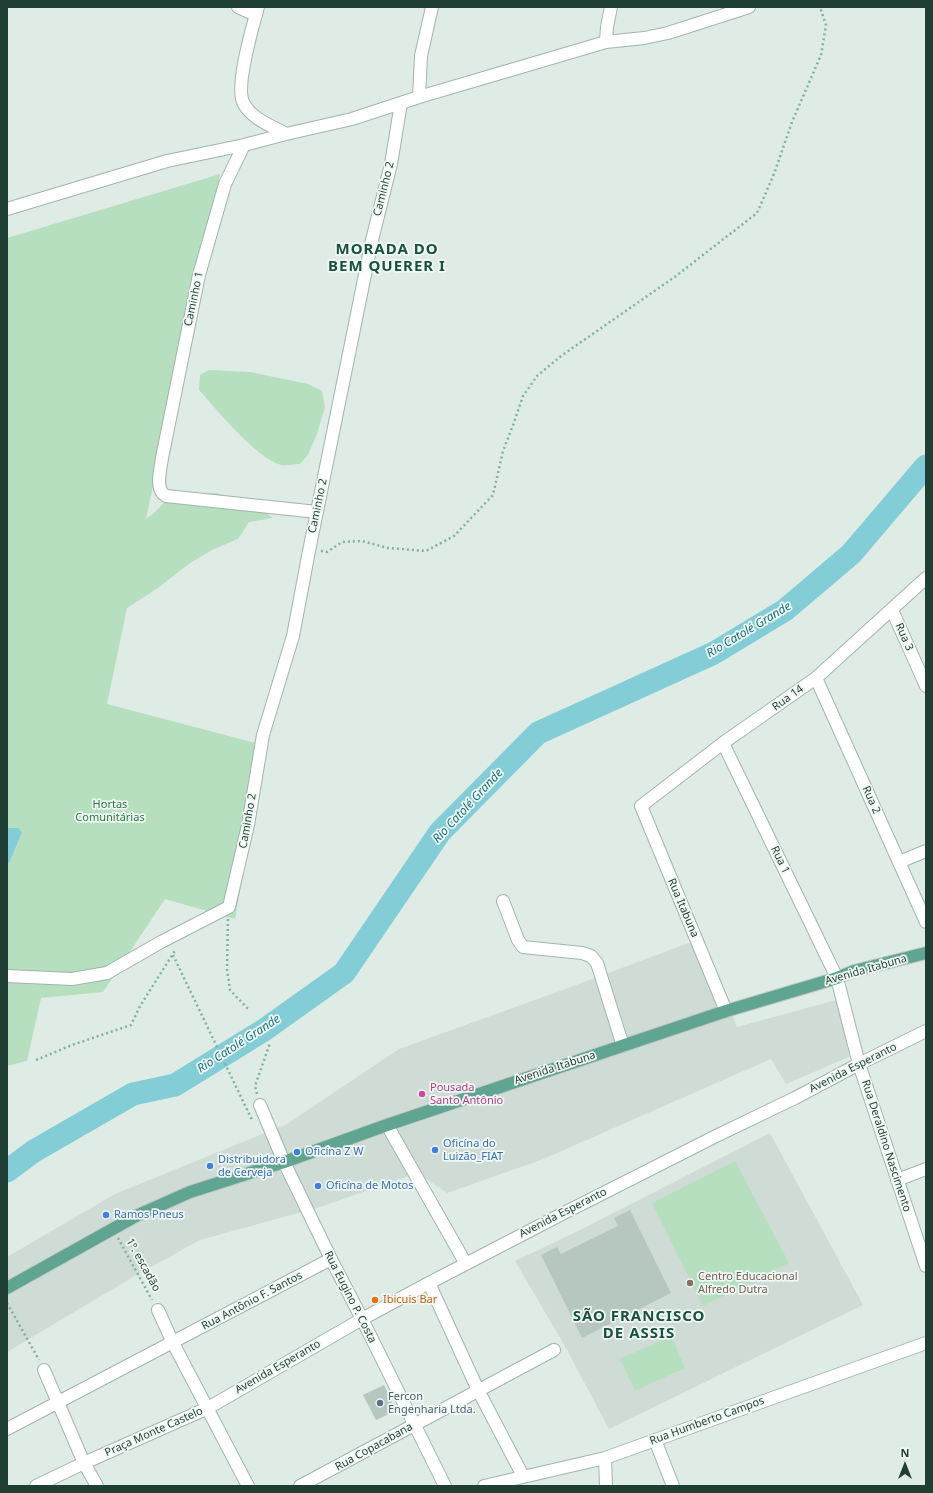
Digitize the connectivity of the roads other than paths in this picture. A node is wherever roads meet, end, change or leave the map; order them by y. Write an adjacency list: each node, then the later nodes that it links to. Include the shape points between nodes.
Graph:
1 (238, 7): 5 (street)
2 (432, 7): 7 (street, via 421,56)
3 (611, 7): 6 (street)
4 (749, 7): 6 (street, via 668,33)
5 (257, 11): 9 (street, via 243,72 241,98 243,104 255,116)
6 (606, 42): 7 (street)
7 (419, 97): 8 (street)
8 (401, 103): 9 (street, via 352,119); 12 (street, Caminho 2, via 391,164 372,240)
9 (286, 134): 10 (street)
10 (244, 145): 11 (street, via 167,161); 12 (street, Caminho 1, via 224,184 199,275 162,458 160,491 166,496)
11 (7, 209)
12 (317, 512): 24 (street, Caminho 2, via 293,636 263,735 248,825 229,907 160,942 107,973 72,979)
13 (926, 578): 14 (street, Rua 14)
14 (892, 610): 15 (street, Rua 14); 16 (street, Rua 3)
15 (816, 678): 17 (street, Rua 14); 20 (street, Rua 2)
16 (926, 686)
17 (723, 743): 18 (street, Rua 14); 25 (street, Rua 1)
18 (641, 806): 26 (street, Rua Itabuna)
19 (926, 851): 20 (street)
20 (899, 862): 22 (street, Rua 2)
21 (503, 902): 28 (street, via 523,947 582,953 591,956 597,963)
22 (926, 922)
23 (926, 953): 25 (main road, Avenida Itabuna, via 854,971)
24 (7, 976)
25 (837, 978): 26 (main road, Avenida Itabuna); 29 (street, Rua Deraldino Nascimento)
26 (726, 1011): 28 (main road, Avenida Itabuna)
27 (926, 1031): 29 (street, Avenida Esperanto)
28 (623, 1046): 31 (main road, Avenida Itabuna)
29 (859, 1064): 34 (street, Rua Deraldino Nascimento); 36 (street, Avenida Esperanto)
30 (260, 1105): 32 (street, Rua Eugino P. Costa)
31 (387, 1125): 32 (main road, Avenida Itabuna); 36 (street)
32 (284, 1162): 35 (street, Rua Eugino P. Costa); 39 (main road, Avenida Itabuna, via 190,1192 161,1205 113,1228)
33 (926, 1169): 34 (street)
34 (897, 1180): 37 (street, Rua Deraldino Nascimento)
35 (331, 1259): 41 (street, Rua Eugino P. Costa); 42 (street, Rua Antônio F. Santos)
36 (466, 1264): 38 (street, Avenida Esperanto)
37 (926, 1266)
38 (429, 1283): 41 (street, Avenida Esperanto); 46 (street)
39 (7, 1288)
40 (158, 1310): 42 (street, Praça Monte Castelo)
41 (362, 1319): 48 (street, Avenida Esperanto); 49 (street, Rua Eugino P. Costa)
42 (173, 1343): 47 (street); 48 (street, Praça Monte Castelo)
43 (926, 1343): 51 (street, Rua Humberto Campos)
44 (554, 1350): 46 (street, Rua Copacabana)
45 (44, 1370): 47 (street)
46 (478, 1390): 49 (street, Rua Copacabana); 54 (street)
47 (58, 1404): 50 (street); 53 (street)
48 (208, 1408): 53 (street, Praça Monte Castelo); 57 (street)
49 (414, 1425): 58 (street, Rua Copacabana); 59 (street, Rua Eugino P. Costa)
50 (7, 1429)
51 (655, 1440): 52 (street, Rua Humberto Campos); 62 (street)
52 (605, 1458): 54 (street, Rua Humberto Campos); 61 (street)
53 (84, 1463): 55 (street); 56 (street)
54 (523, 1476): 60 (street, Rua Humberto Campos)
55 (36, 1486)
56 (97, 1486)
57 (248, 1486)
58 (300, 1486)
59 (445, 1486)
60 (484, 1486)
61 (606, 1486)
62 (673, 1486)

